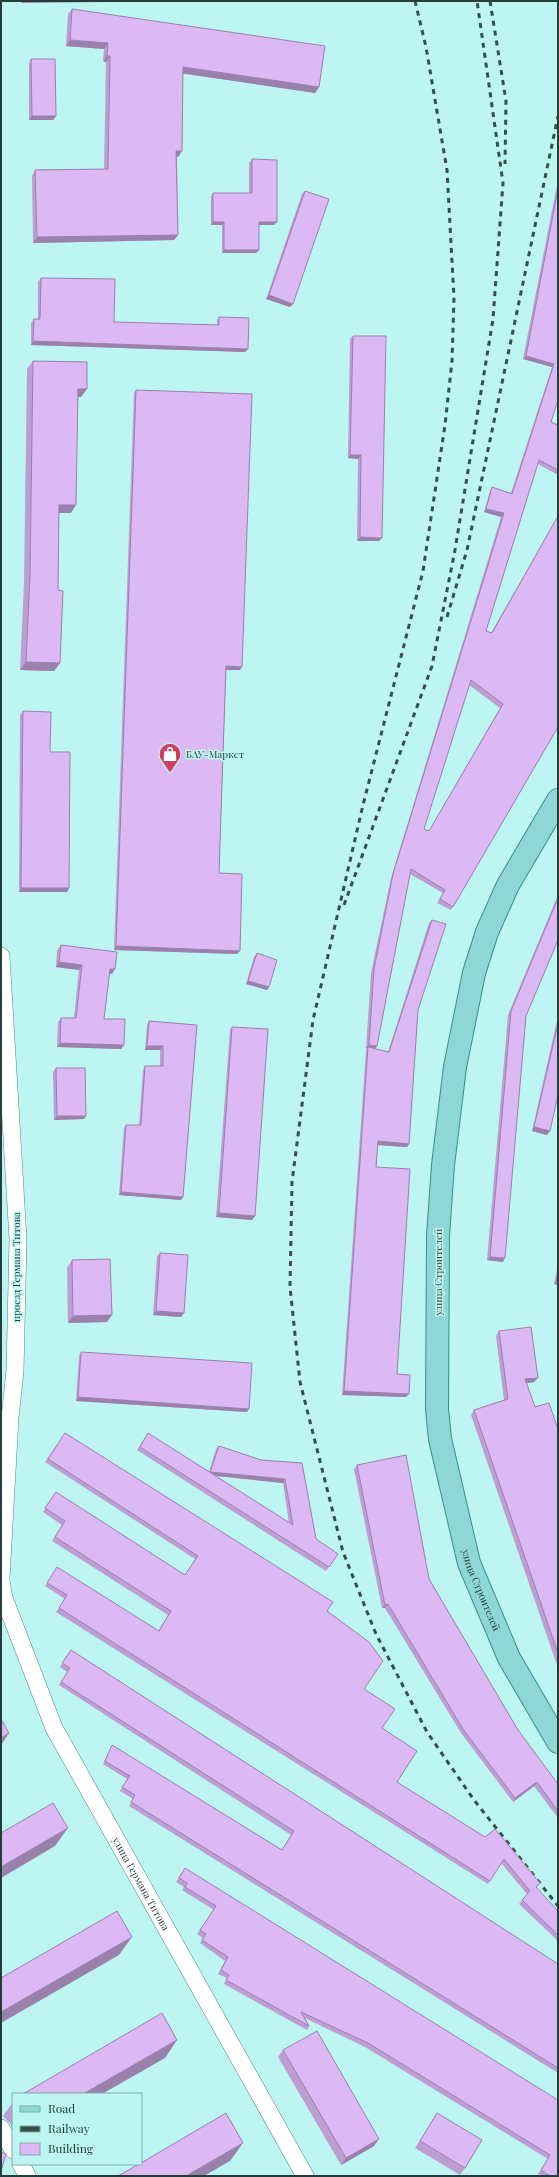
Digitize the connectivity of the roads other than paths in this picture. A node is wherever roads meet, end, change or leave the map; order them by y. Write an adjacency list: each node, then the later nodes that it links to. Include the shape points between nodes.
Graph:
1 (558, 800): 5 (main road, улица Строителей, via 508,885 487,932 474,972 457,1059 443,1165 438,1236 437,1409 440,1439 469,1563 509,1658)
2 (1, 956): 3 (street, проезд Германа Титова, via 18,1239 15,1371)
3 (1, 1578)
4 (1, 1581): 10 (street, улица Германа Титова, via 4,1598 54,1728)
5 (558, 1742)
6 (1, 2128): 7 (street)
7 (12, 2148)
8 (22, 2165): 9 (street)
9 (27, 2176)
10 (305, 2176)

